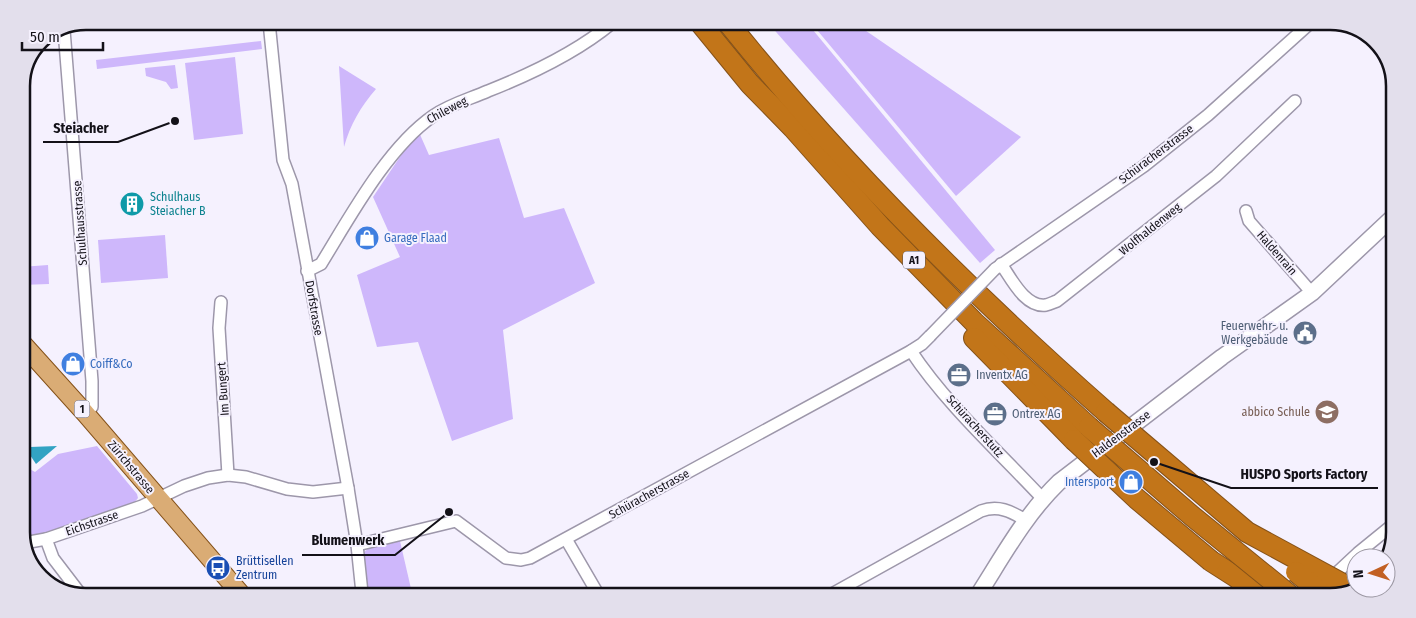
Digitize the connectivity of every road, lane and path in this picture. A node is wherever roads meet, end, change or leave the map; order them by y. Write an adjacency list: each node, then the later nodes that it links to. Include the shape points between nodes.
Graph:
1 (270, 30): 12 (street, Dorfstrasse, via 283,160 292,184)
2 (604, 30): 12 (street, Chileweg, via 568,53 448,107 422,124 398,148 371,184 320,264)
3 (706, 30): 7 (highway, A1)
4 (734, 30): 24 (highway, A1, bridge, via 805,115 892,209 989,306 1106,412)
5 (1303, 30): 11 (street, Schüracherstrasse, via 1208,115 1144,166)
6 (64, 34): 17 (street, Schulhausstrasse, via 92,381 92,407)
7 (750, 84): 29 (highway, bridge, via 787,135 872,232 1015,381 1132,494); 39 (highway, A1, bridge, via 965,313 1089,427)
8 (1295, 101): 11 (street, Wolfhaldenweg, via 1216,176 1057,301 1038,305 1030,301)
9 (1246, 211): 13 (street, Haldenrain, via 1249,221)
10 (1386, 224): 13 (street, Haldenstrasse)
11 (998, 266): 15 (street, Schüracherstrasse, bridge, via 922,344)
12 (307, 271): 19 (street, Dorfstrasse)
13 (1312, 294): 21 (street, Haldenstrasse, via 1076,467)
14 (221, 302): 18 (street, Im Bungert, via 219,328)
15 (911, 351): 21 (street, Schüracherstutz, via 965,417); 26 (street, Schüracherstrasse)
16 (30, 352): 17 (main road, Zürichstrasse / 1)
17 (85, 413): 20 (main road, Zürichstrasse / 1)
18 (228, 475): 19 (street, Eichstrasse, via 246,476 301,491); 20 (street, Eichstrasse, via 201,480)
19 (348, 488): 28 (street, Dorfstrasse)
20 (158, 498): 25 (street, Eichstrasse); 32 (main road, Zürichstrasse / 1)
21 (1042, 498): 22 (street, Haldenstrasse)
22 (1025, 520): 35 (street, via 1004,509 981,511); 36 (street, Haldenstrasse)
23 (1386, 530): 41 (street)
24 (1247, 532): 30 (highway, bridge); 40 (highway, A1, bridge)
25 (46, 539): 27 (street, Eichstrasse); 31 (street, via 53,558)
26 (566, 540): 28 (street, Schüracherstrasse, via 530,558 512,559 495,551 456,521); 34 (street)
27 (31, 542)
28 (357, 545): 33 (street, Dorfstrasse)
29 (1211, 561): 37 (highway); 38 (highway)
30 (1345, 586)
31 (75, 587)
32 (236, 588)
33 (361, 588)
34 (594, 588)
35 (843, 588)
36 (982, 588)
37 (1237, 588)
38 (1250, 588)
39 (1281, 588)
40 (1316, 588)
41 (1321, 588)

